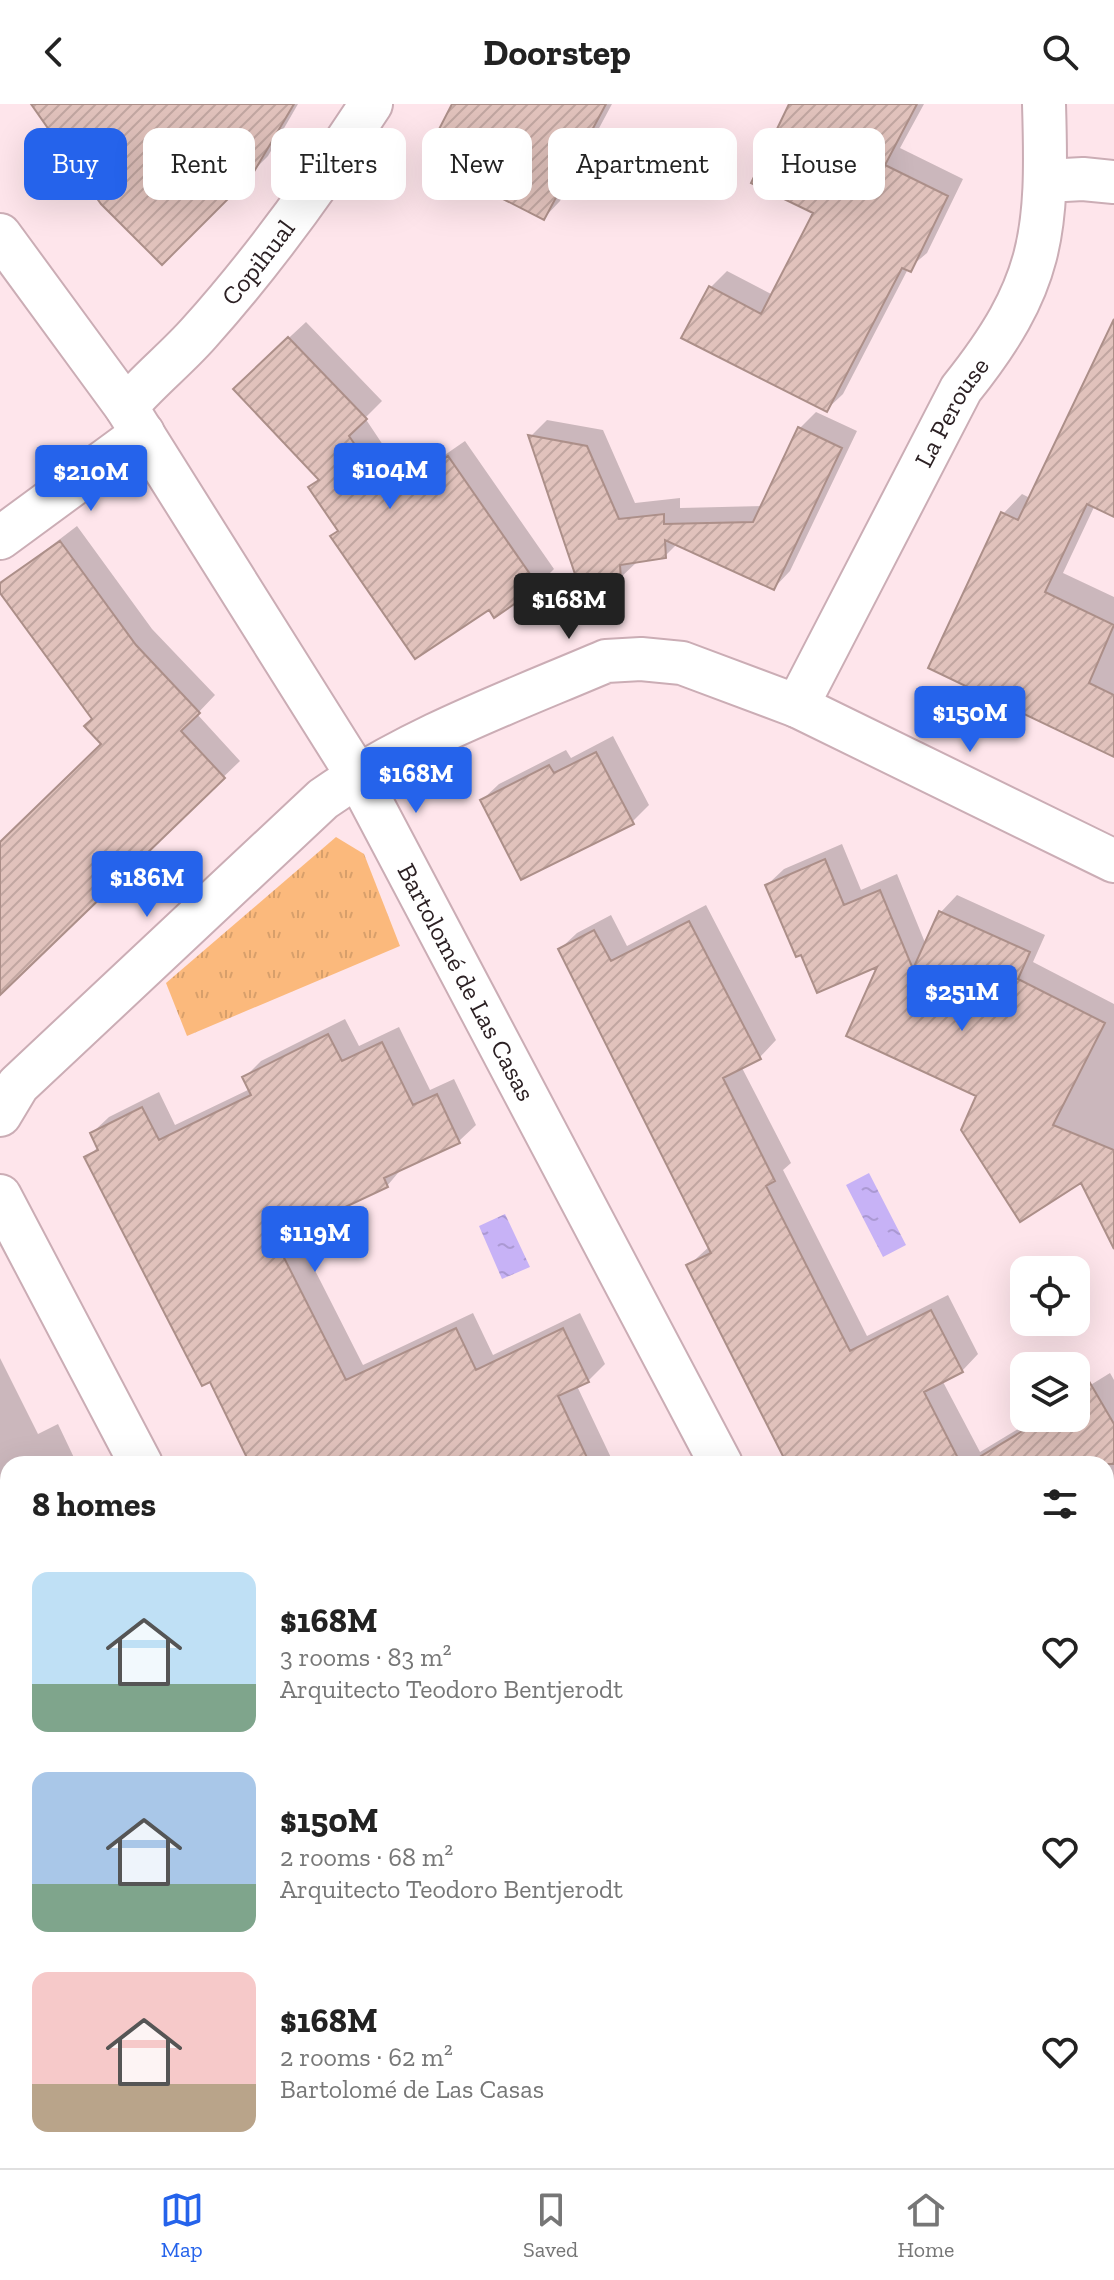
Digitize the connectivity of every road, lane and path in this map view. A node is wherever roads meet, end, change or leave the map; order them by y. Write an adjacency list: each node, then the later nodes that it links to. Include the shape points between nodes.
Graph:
1 (371, 104): 6 (street, Copihual, via 262,258 197,335 150,379)
2 (1044, 104): 3 (street, La Perouse)
3 (1046, 181): 4 (street); 8 (street, La Perouse, via 1039,252 1022,301 998,343 961,389)
4 (1114, 182)
5 (0, 235): 6 (street, Bartolomé de Las Casas)
6 (134, 420): 7 (street, Copihual); 9 (street, Bartolomé de Las Casas)
7 (0, 538)
8 (797, 706): 9 (street, via 682,663 606,661); 10 (street)
9 (357, 775): 11 (street, via 323,799 18,1085); 14 (street, Bartolomé de Las Casas)
10 (1114, 861)
11 (0, 1115)
12 (0, 1196): 13 (street)
13 (137, 1456)
14 (717, 1456)

